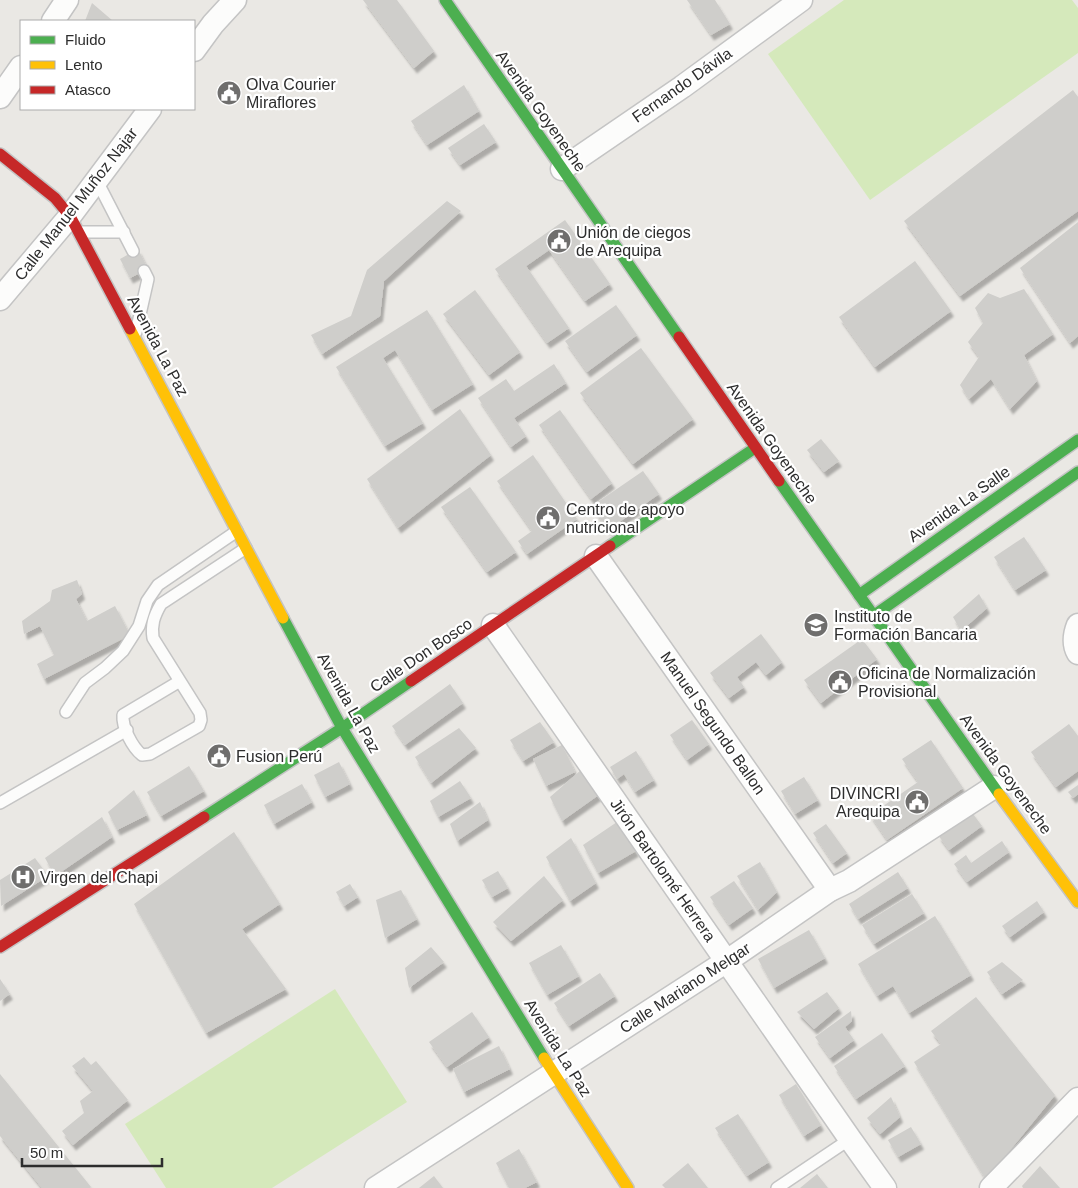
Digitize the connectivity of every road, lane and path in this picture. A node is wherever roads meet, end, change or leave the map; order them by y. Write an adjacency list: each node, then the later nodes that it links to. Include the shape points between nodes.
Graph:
1 (67, 0): 5 (street)
2 (235, 0): 6 (street)
3 (445, 0): 11 (street, Avenida Goyeneche)
4 (802, 0): 11 (street, Fernando Dávila)
5 (54, 20)
6 (195, 49)
7 (20, 68): 8 (street)
8 (0, 97)
9 (149, 110): 12 (street, Calle Manuel Muñoz Najar)
10 (0, 154): 13 (street, Avenida La Paz, via 55,198)
11 (562, 169): 20 (street, Avenida Goyeneche)
12 (97, 181): 13 (street, Calle Manuel Muñoz Najar); 14 (lane)
13 (74, 224): 14 (lane); 17 (street, Calle Manuel Muñoz Najar); 18 (street, Avenida La Paz)
14 (124, 232): 15 (lane)
15 (133, 251)
16 (144, 271): 18 (lane, via 148,279)
17 (0, 299)
18 (135, 338): 22 (street, Avenida La Paz)
19 (1078, 440): 25 (street, Avenida La Salle)
20 (755, 448): 24 (street, Calle Don Bosco); 25 (street, Avenida Goyeneche)
21 (1078, 472): 26 (street)
22 (237, 530): 23 (street, Avenida La Paz); 31 (lane, via 158,585 147,601 139,626 123,650 85,683)
23 (246, 548): 30 (lane, via 161,604 154,615 153,638); 32 (street, Avenida La Paz)
24 (596, 556): 27 (street, Calle Don Bosco); 36 (street, Manuel Segundo Ballon)
25 (859, 595): 26 (street, Avenida Goyeneche)
26 (873, 616): 34 (street, Avenida Goyeneche)
27 (493, 625): 32 (street, Calle Don Bosco); 39 (street, Jirón Bartolomé Herrera)
28 (1078, 625): 29 (street, via 1074,641)
29 (1078, 654)
30 (180, 681): 33 (lane, via 123,714); 33 (lane, via 200,712 199,726 150,754 142,755)
31 (66, 712)
32 (342, 728): 38 (street, Calle Don Bosco); 40 (street, Avenida La Paz)
33 (126, 730): 35 (lane)
34 (994, 787): 36 (street, Calle Mariano Melgar); 37 (street, Avenida Goyeneche)
35 (0, 803)
36 (830, 890): 39 (street, Calle Mariano Melgar)
37 (1078, 902)
38 (0, 947)
39 (727, 962): 40 (street, Calle Mariano Melgar); 42 (street, Jirón Bartolomé Herrera)
40 (553, 1073): 44 (street, Calle Mariano Melgar); 45 (street, Avenida La Paz)
41 (1078, 1099): 43 (street)
42 (850, 1139): 46 (lane); 47 (street, Jirón Bartolomé Herrera)
43 (998, 1186)
44 (376, 1188)
45 (628, 1188)
46 (777, 1188)
47 (885, 1188)

